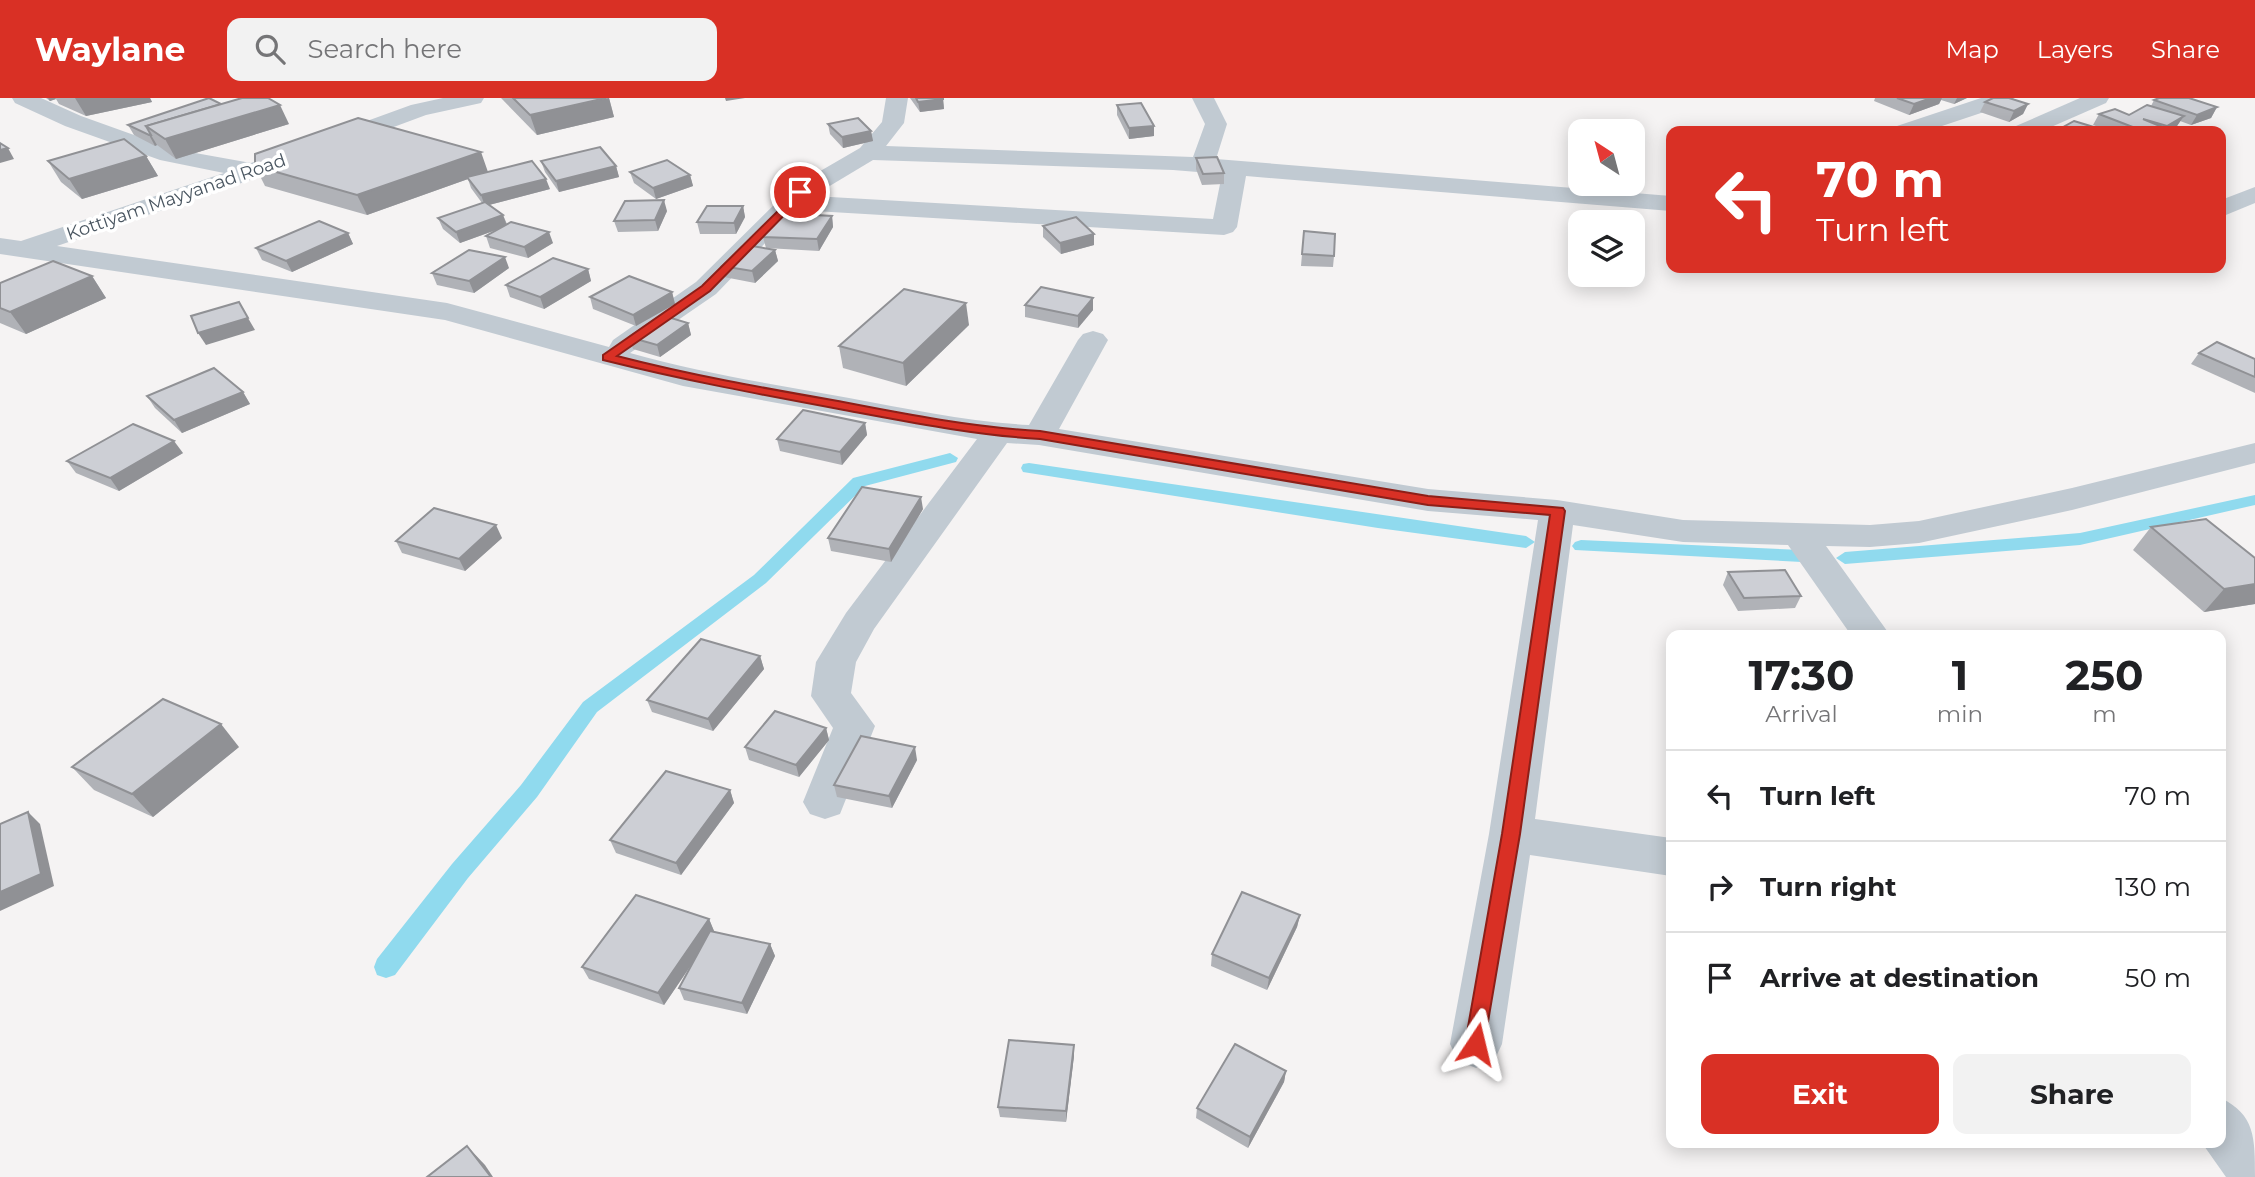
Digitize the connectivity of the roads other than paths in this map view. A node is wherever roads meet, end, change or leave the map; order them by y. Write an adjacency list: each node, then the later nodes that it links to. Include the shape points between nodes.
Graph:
1 (23, 98): 14 (street, via 168,155)
2 (473, 98): 8 (street, Kottiyam Mayyanad Road)
3 (897, 98): 11 (street, via 892,122)
4 (1203, 98): 12 (street, via 1216,124)
5 (2003, 98): 9 (street)
6 (2054, 98): 7 (street)
7 (2091, 102): 10 (street)
8 (412, 104): 14 (street, Kottiyam Mayyanad Road)
9 (1920, 126)
10 (2036, 126)
11 (869, 153): 12 (street); 16 (street, via 822,178)
12 (1202, 165): 13 (street)
13 (1235, 168): 16 (street, via 1224,227); 17 (street)
14 (253, 171): 19 (street, Kottiyam Mayyanad Road)
15 (2255, 194): 18 (street)
16 (791, 202): 21 (street, via 706,288)
17 (1666, 204)
18 (2226, 207)
19 (7, 251): 21 (street, via 447,312)
20 (1093, 340): 23 (street)
21 (607, 358): 22 (street, via 683,377)
22 (998, 433): 23 (street); 28 (street, via 859,622 836,662 831,696 854,726)
23 (1040, 435): 25 (street, via 1428,500)
24 (2255, 453): 26 (street, via 1919,532)
25 (1558, 511): 26 (street, via 1684,531); 29 (street)
26 (1798, 534): 27 (street)
27 (1867, 630)
28 (825, 802)
29 (1511, 834): 30 (street); 31 (street)
30 (1666, 856)
31 (1476, 1044)
32 (2226, 1131): 33 (street)
33 (2255, 1172)

